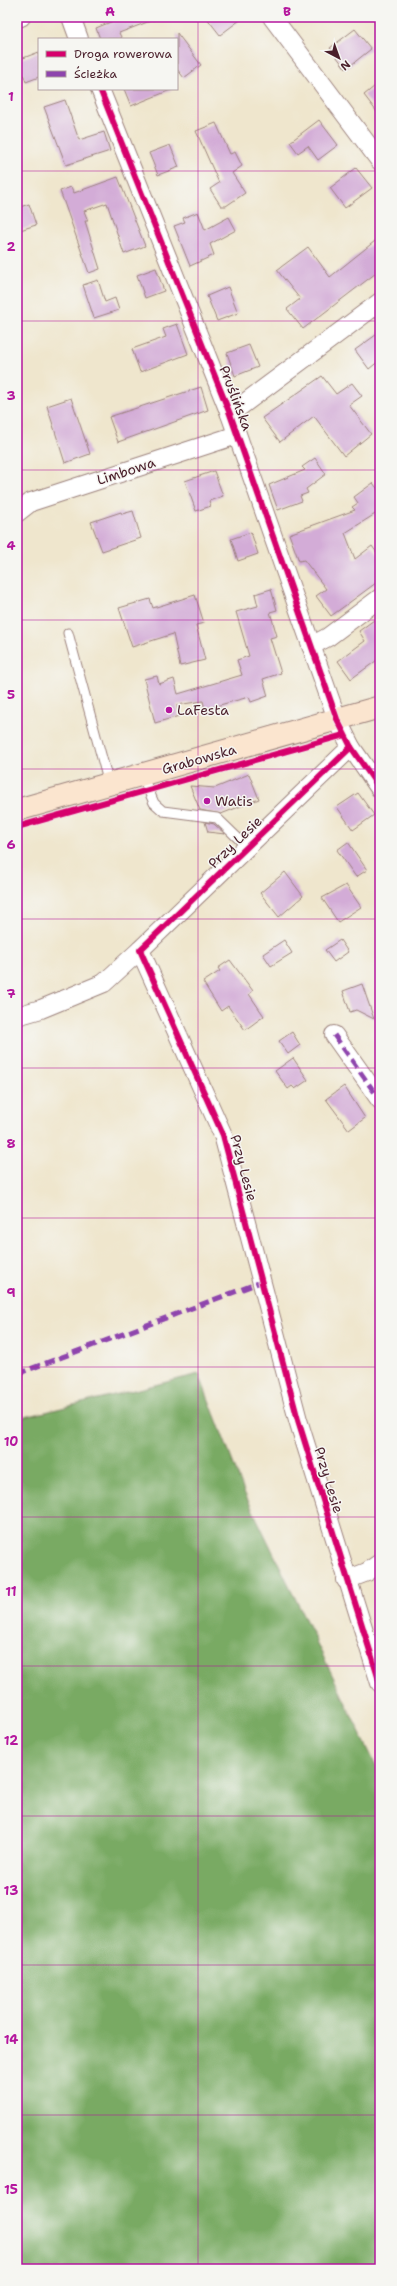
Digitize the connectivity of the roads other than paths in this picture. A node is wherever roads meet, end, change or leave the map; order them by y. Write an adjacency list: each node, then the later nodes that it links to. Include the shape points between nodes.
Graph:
1 (21, 17): 4 (street)
2 (71, 17): 5 (street)
3 (272, 17): 7 (street)
4 (17, 18)
5 (80, 38)
6 (100, 90): 9 (street, Pruślińska)
7 (380, 161)
8 (380, 302): 9 (street)
9 (230, 414): 10 (street, Pruślińska)
10 (237, 435): 11 (street, Limbowa, via 31,502); 14 (street, Pruślińska)
11 (17, 513)
12 (380, 598): 14 (street, via 328,637)
13 (68, 633): 19 (lane)
14 (311, 646): 16 (street, Pruślińska)
15 (380, 707): 16 (street, Grabowska)
16 (337, 719): 17 (street, Pruślińska); 18 (street, Grabowska)
17 (351, 747): 20 (street, Pruślińska); 22 (street, Przy Lesie)
18 (142, 775): 19 (street, Grabowska); 22 (lane, via 154,803 163,811 217,818)
19 (109, 784): 21 (street, Grabowska)
20 (380, 789)
21 (17, 810)
22 (247, 847): 23 (street, Przy Lesie)
23 (140, 950): 24 (street, via 104,983); 28 (street, Przy Lesie, via 223,1135 298,1420)
24 (17, 1016)
25 (334, 1035): 26 (street)
26 (380, 1100)
27 (380, 1563): 28 (street, via 367,1572)
28 (346, 1580): 29 (street, Przy Lesie)
29 (380, 1683)

